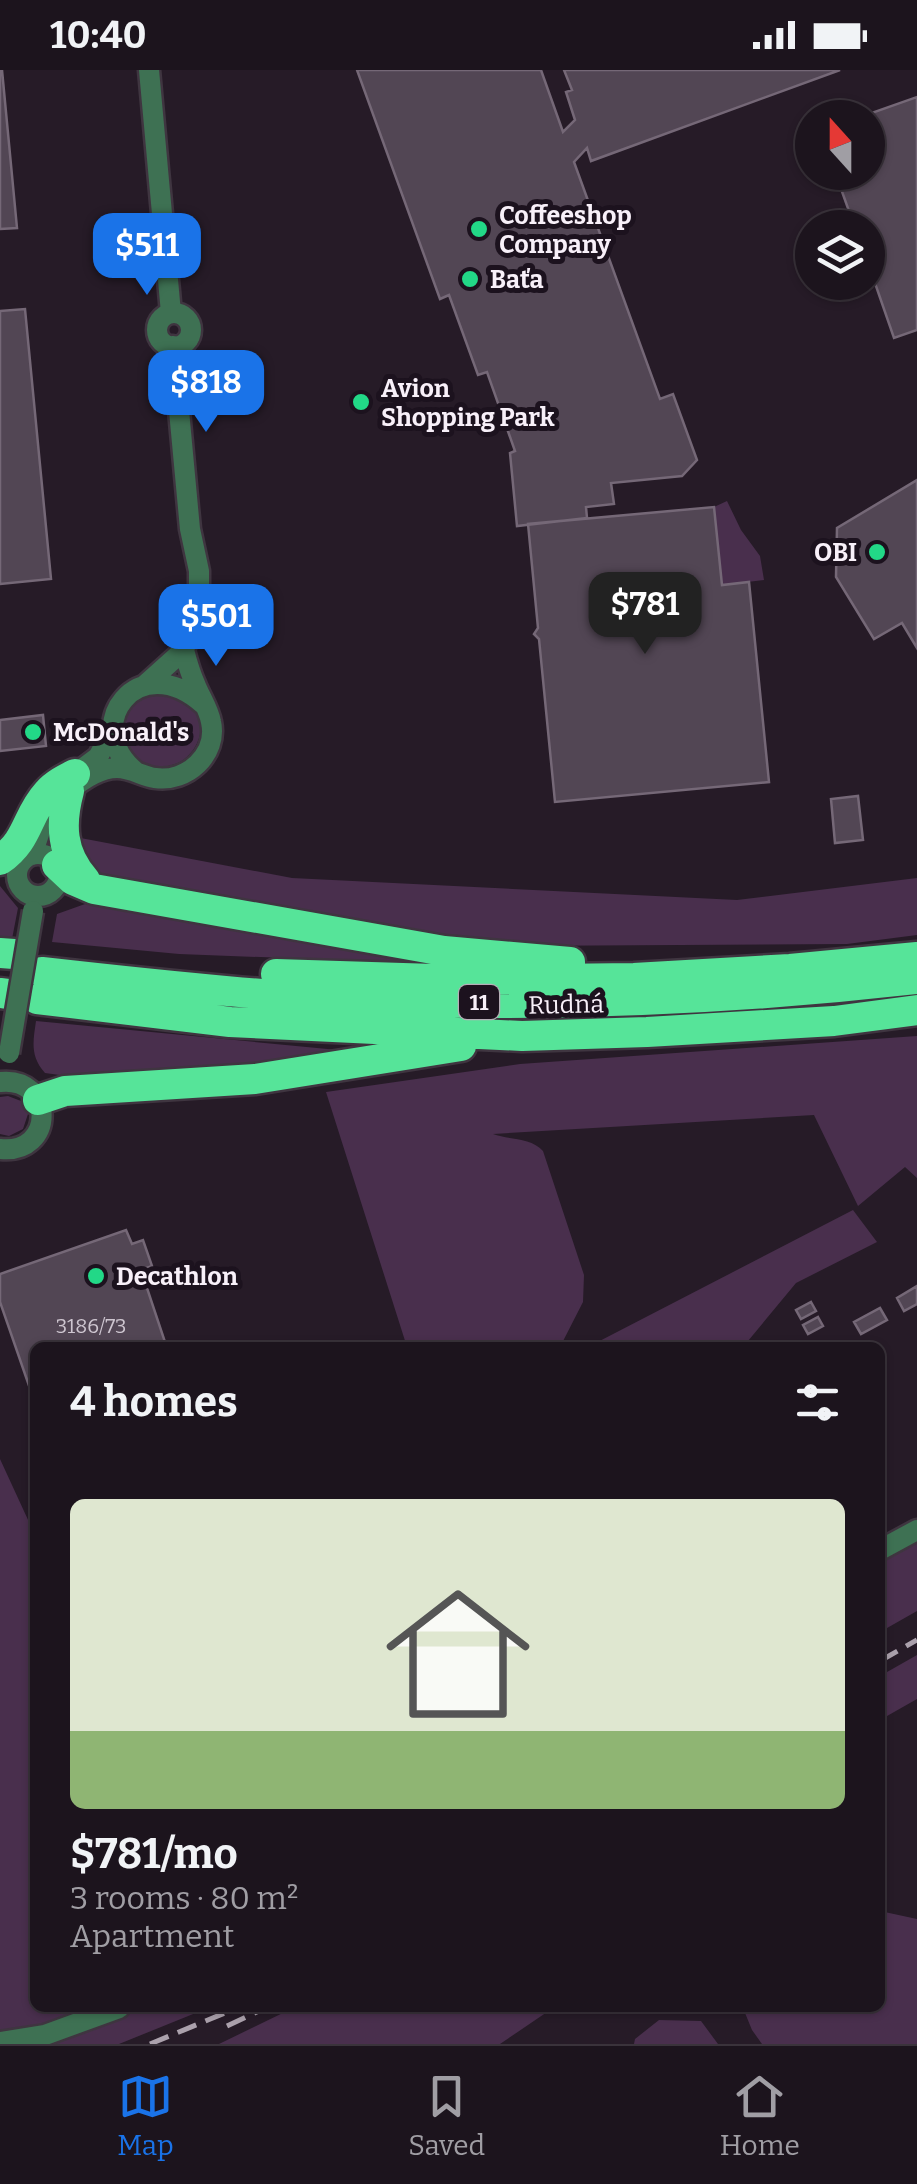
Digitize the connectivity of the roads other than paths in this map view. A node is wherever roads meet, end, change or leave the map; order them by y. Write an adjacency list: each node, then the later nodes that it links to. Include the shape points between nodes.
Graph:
1 (149, 70): 2 (street, via 171,313 186,318 190,330 185,342 173,346 200,584)
2 (184, 650): 3 (street); 4 (street)
3 (145, 685): 4 (street, via 168,684); 5 (street, via 119,706)
4 (204, 704): 6 (street, via 211,740 199,763 164,778)
5 (114, 728): 6 (street, via 118,750); 7 (street)
6 (136, 772): 7 (street, via 106,770)
7 (72, 783): 8 (street, via 52,830); 8 (highway, via 59,782 45,795 11,852); 9 (highway, via 62,830 71,862)
8 (27, 862): 9 (highway); 10 (street, via 18,882); 10 (street, via 60,877)
9 (94, 889): 12 (highway, via 444,951 641,968)
10 (35, 904): 17 (street, bridge)
11 (917, 957): 12 (highway)
12 (790, 969): 13 (highway, via 466,980 126,969)
13 (18, 973): 14 (highway, Rudná / 11, via 413,1002 624,1002); 16 (highway, Rudná / 11, via 230,1022)
14 (917, 980)
15 (917, 1010): 16 (highway, Rudná / 11, via 834,1021)
16 (522, 1036): 18 (highway, via 254,1079 65,1092)
17 (4, 1082): 18 (street, via 26,1087)
18 (38, 1100): 19 (street, via 42,1120 34,1138 17,1149)
19 (0, 1149)
20 (917, 1530): 21 (street)
21 (885, 1547)
22 (107, 2012): 23 (street, via 45,2035)
23 (0, 2042)

